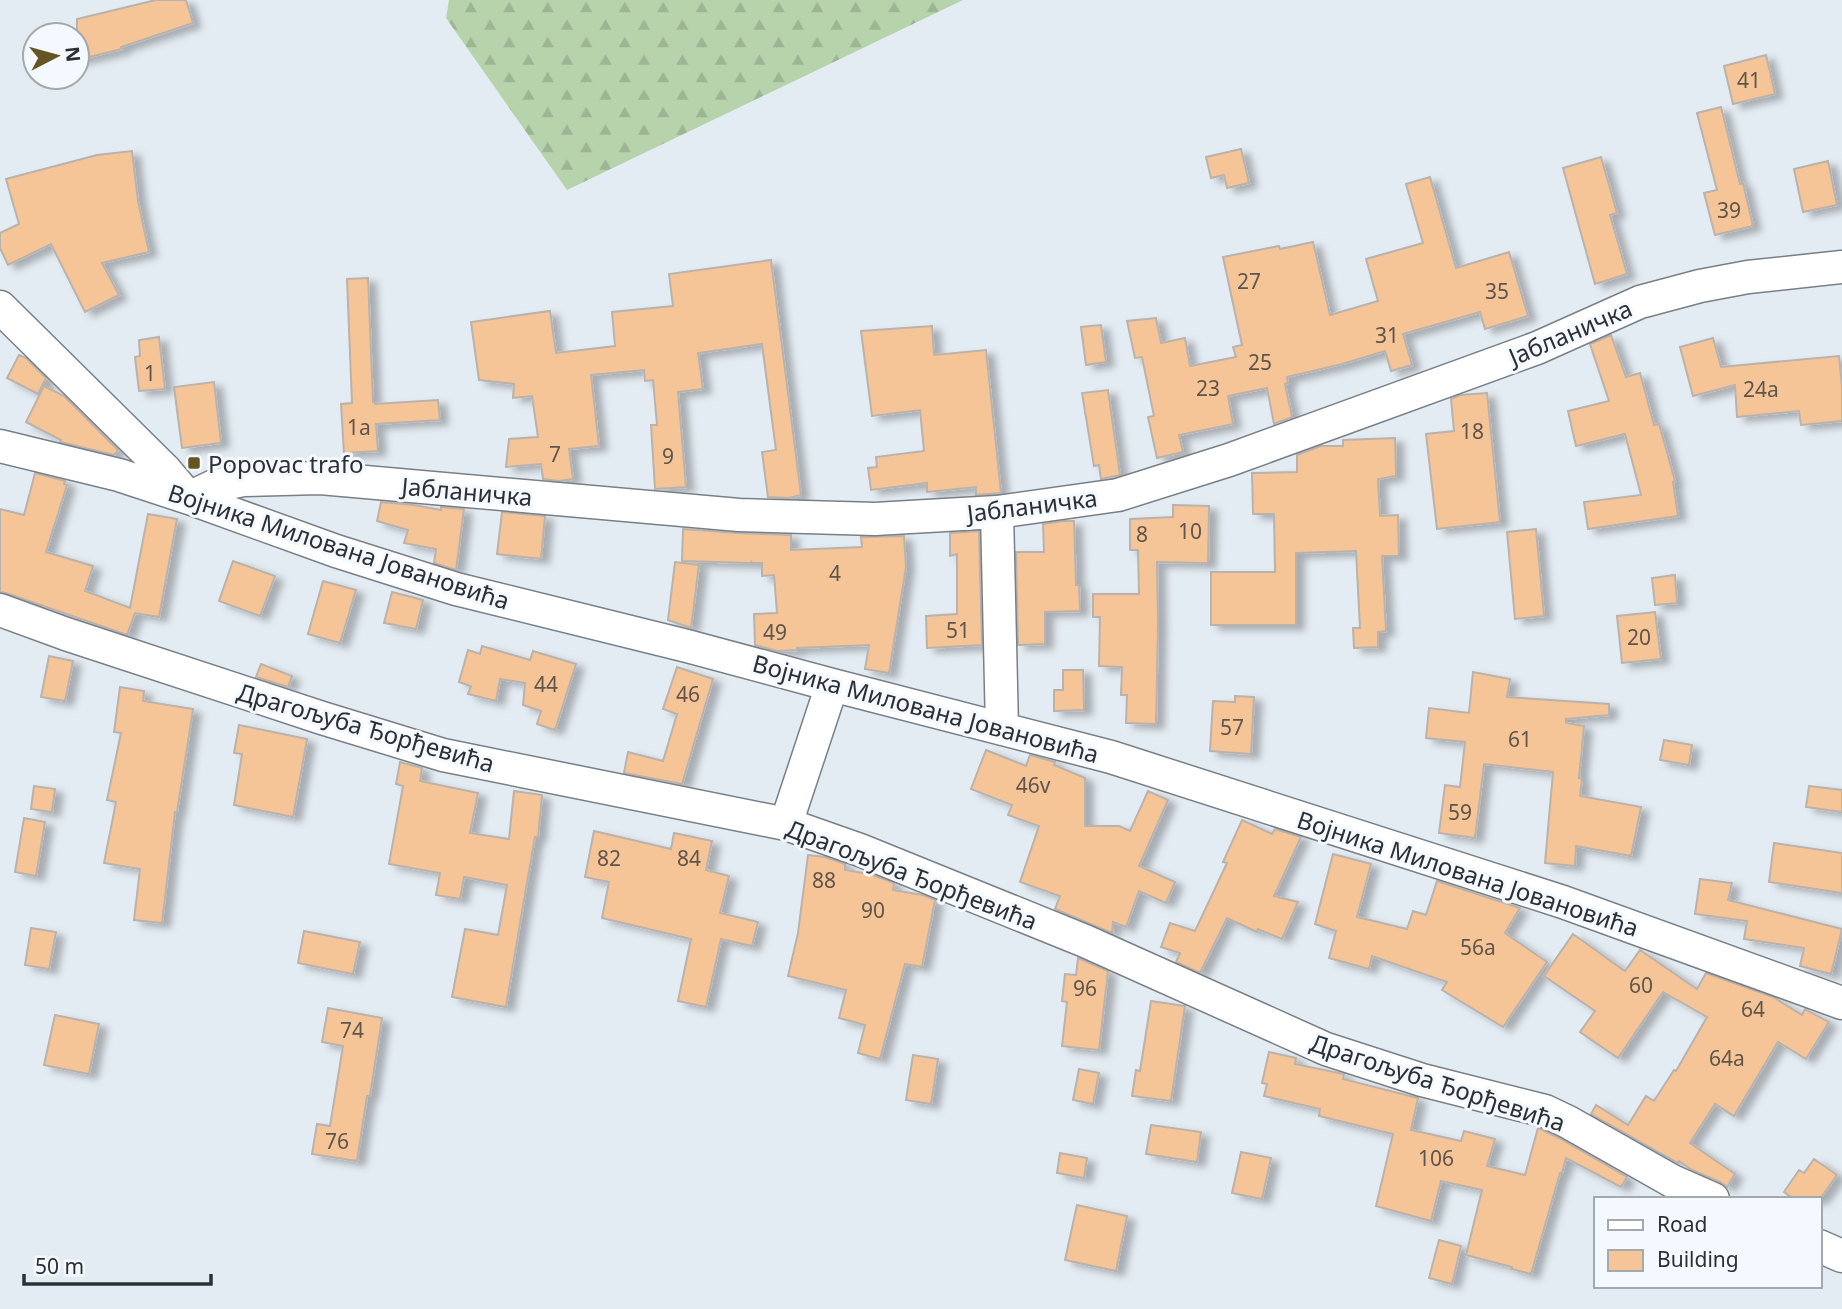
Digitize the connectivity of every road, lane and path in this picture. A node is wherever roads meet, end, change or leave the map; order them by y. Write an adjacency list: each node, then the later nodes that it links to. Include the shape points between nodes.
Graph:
1 (1842, 267): 5 (street, Јабланичка, via 1748,277 1640,302 1537,348 1229,460 1118,495)
2 (0, 307): 4 (street)
3 (0, 446): 4 (street, Војника Милована Јовановића, via 119,475)
4 (189, 498): 5 (street, Јабланичка, via 214,486 243,481 320,478 739,515 875,519); 7 (street, Војника Милована Јовановића, via 456,589)
5 (997, 512): 8 (street)
6 (0, 610): 9 (street, Драгољуба Ђорђевића, via 443,755)
7 (832, 685): 8 (street, Војника Милована Јовановића); 9 (street)
8 (1002, 729): 10 (street, Војника Милована Јовановића, via 1111,757 1550,898)
9 (786, 824): 11 (street, Драгољуба Ђорђевића, via 860,849 1085,941 1326,1049 1422,1080 1545,1111)
10 (1842, 1003)
11 (1708, 1197)
12 (1821, 1247): 13 (street)
13 (1842, 1256)

